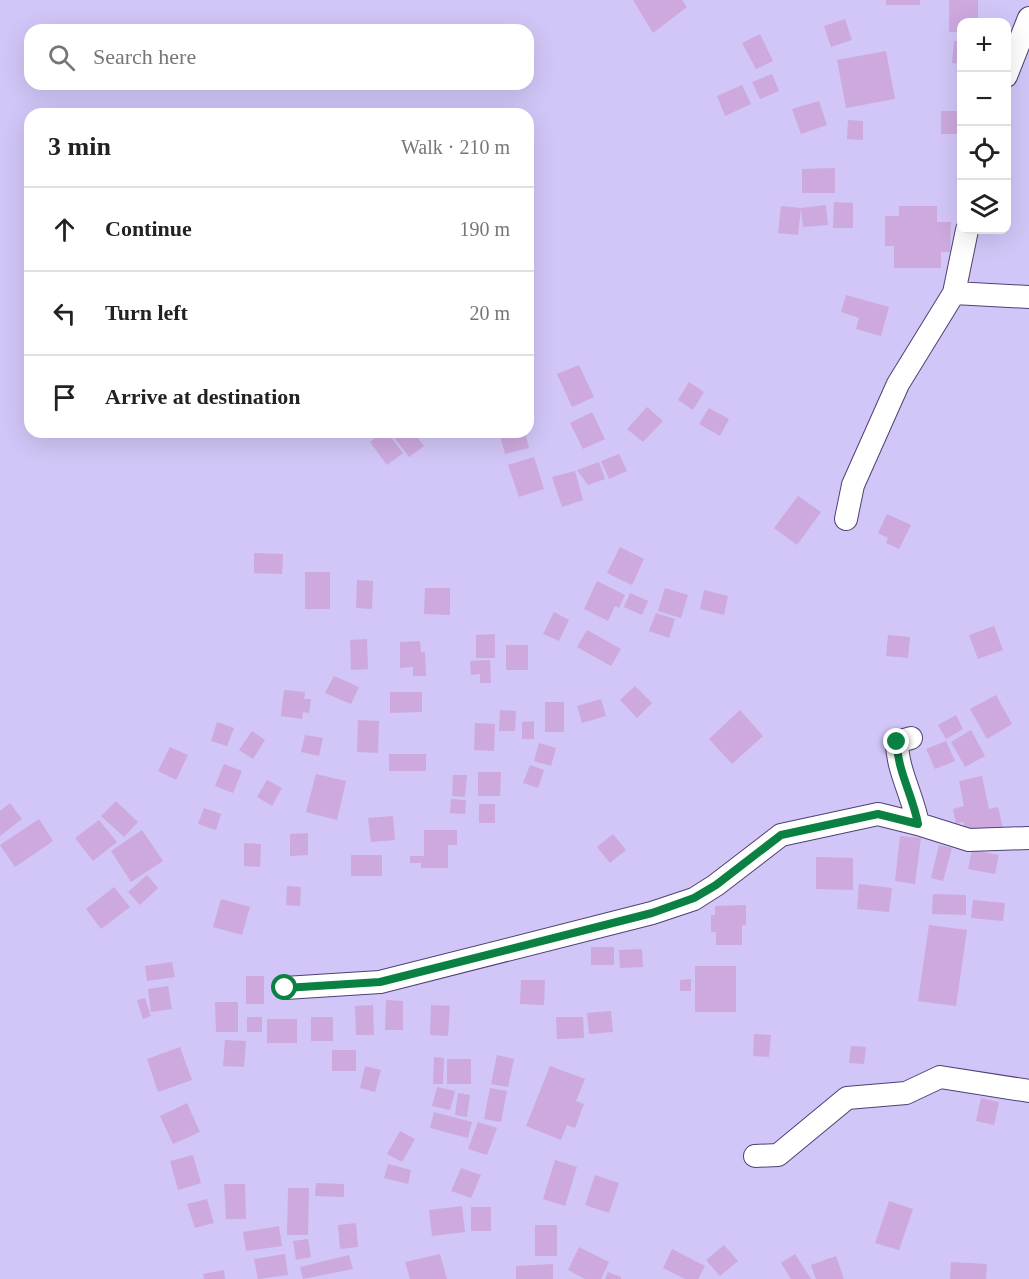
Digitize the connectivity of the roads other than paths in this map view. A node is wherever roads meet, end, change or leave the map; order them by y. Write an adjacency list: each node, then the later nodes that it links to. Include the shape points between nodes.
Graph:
1 (1029, 18): 2 (street)
2 (1008, 72)
3 (966, 234): 4 (street)
4 (954, 292): 5 (street); 6 (street, via 898,384 853,485)
5 (1029, 297)
6 (846, 519)
7 (910, 738): 8 (street, via 897,742 897,757 915,803)
8 (918, 824): 9 (street, via 969,840); 10 (street, via 878,814 781,835 716,885 694,898 652,913 380,982)
9 (1029, 838)
10 (285, 988)
11 (1029, 1091): 12 (street, via 940,1077 906,1093 847,1098 778,1155)
12 (755, 1156)

